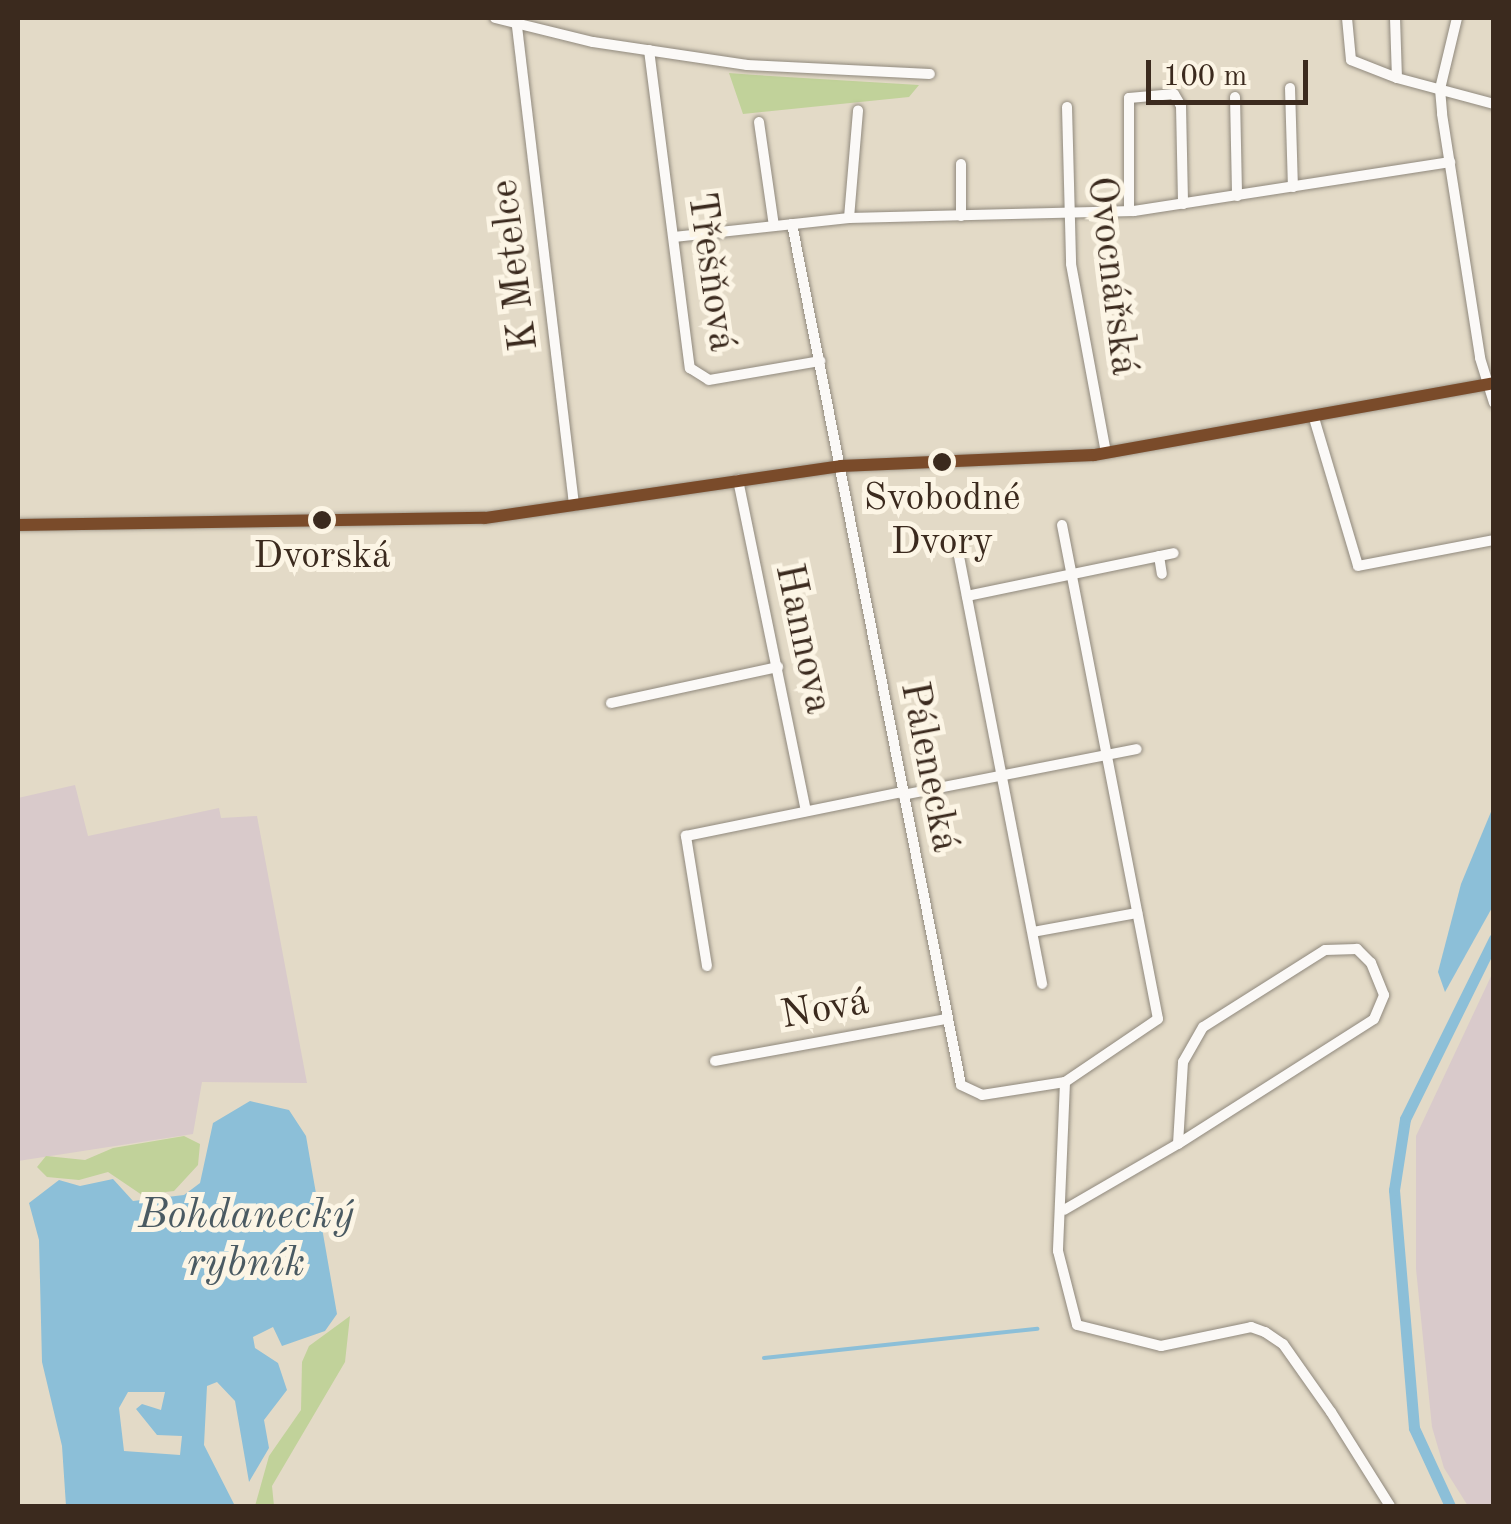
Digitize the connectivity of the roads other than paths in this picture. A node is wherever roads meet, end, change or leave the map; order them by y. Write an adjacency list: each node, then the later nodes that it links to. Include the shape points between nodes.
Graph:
1 (495, 18): 5 (street)
2 (1347, 18): 8 (street, via 1351,60)
3 (1396, 18): 8 (street)
4 (1456, 18): 10 (street)
5 (516, 21): 6 (street); 35 (street, K Metelce)
6 (649, 50): 7 (street, via 747,66); 27 (street, Třešňová)
7 (930, 74)
8 (1397, 78): 10 (street)
9 (1290, 88): 18 (street)
10 (1440, 89): 12 (street); 16 (street)
11 (1235, 98): 19 (street)
12 (1494, 104)
13 (1067, 107): 22 (street, Ovocnářská)
14 (858, 110): 24 (street)
15 (758, 122): 26 (street)
16 (1450, 162): 18 (street); 29 (street)
17 (962, 164): 23 (street)
18 (1293, 187): 19 (street)
19 (1237, 196): 20 (street)
20 (1183, 204): 21 (street); 21 (street, via 1181,106 1174,94 1129,98)
21 (1128, 211): 22 (street)
22 (1069, 214): 23 (street); 32 (street, Ovocnářská, via 1071,264)
23 (961, 216): 24 (street)
24 (849, 218): 25 (street)
25 (792, 224): 26 (street); 28 (street, Pálenecká)
26 (774, 226): 27 (street)
27 (674, 237): 28 (street, Třešňová, via 693,373 709,380)
28 (820, 361): 33 (street, Pálenecká)
29 (1490, 384): 30 (street); 31 (street)
30 (1494, 403)
31 (1314, 418): 32 (street); 38 (street, via 1358,566)
32 (1106, 453): 33 (street, via 1004,464)
33 (841, 466): 34 (street); 50 (street, Pálenecká)
34 (738, 480): 35 (street); 45 (street, Hannova)
35 (574, 506): 36 (street, via 420,522)
36 (18, 524)
37 (1062, 524): 42 (street)
38 (1494, 540)
39 (957, 546): 44 (street)
40 (1174, 553): 41 (street)
41 (1159, 556): 42 (street); 43 (street)
42 (1072, 574): 44 (street); 48 (street)
43 (1162, 574)
44 (967, 596): 49 (street)
45 (778, 667): 46 (street); 51 (street, Hannova)
46 (611, 703)
47 (1137, 749): 48 (street)
48 (1107, 755): 49 (street); 52 (street)
49 (1003, 776): 50 (street); 53 (street)
50 (903, 793): 51 (street); 56 (street, Pálenecká)
51 (806, 810): 54 (street, via 688,835)
52 (1137, 912): 53 (street); 58 (street, via 1157,1021)
53 (1033, 932): 55 (street)
54 (707, 966)
55 (1042, 984)
56 (946, 1019): 57 (street, Nová); 58 (street, Pálenecká, via 961,1085 972,1095)
57 (714, 1061)
58 (1065, 1082): 60 (street)
59 (1178, 1144): 59 (street, via 1374,1019 1384,994 1357,949 1325,950 1203,1027 1183,1062); 60 (street)
60 (1064, 1210): 61 (street, via 1058,1251 1077,1326 1161,1346 1251,1328 1266,1332 1312,1384)
61 (1390, 1506)

